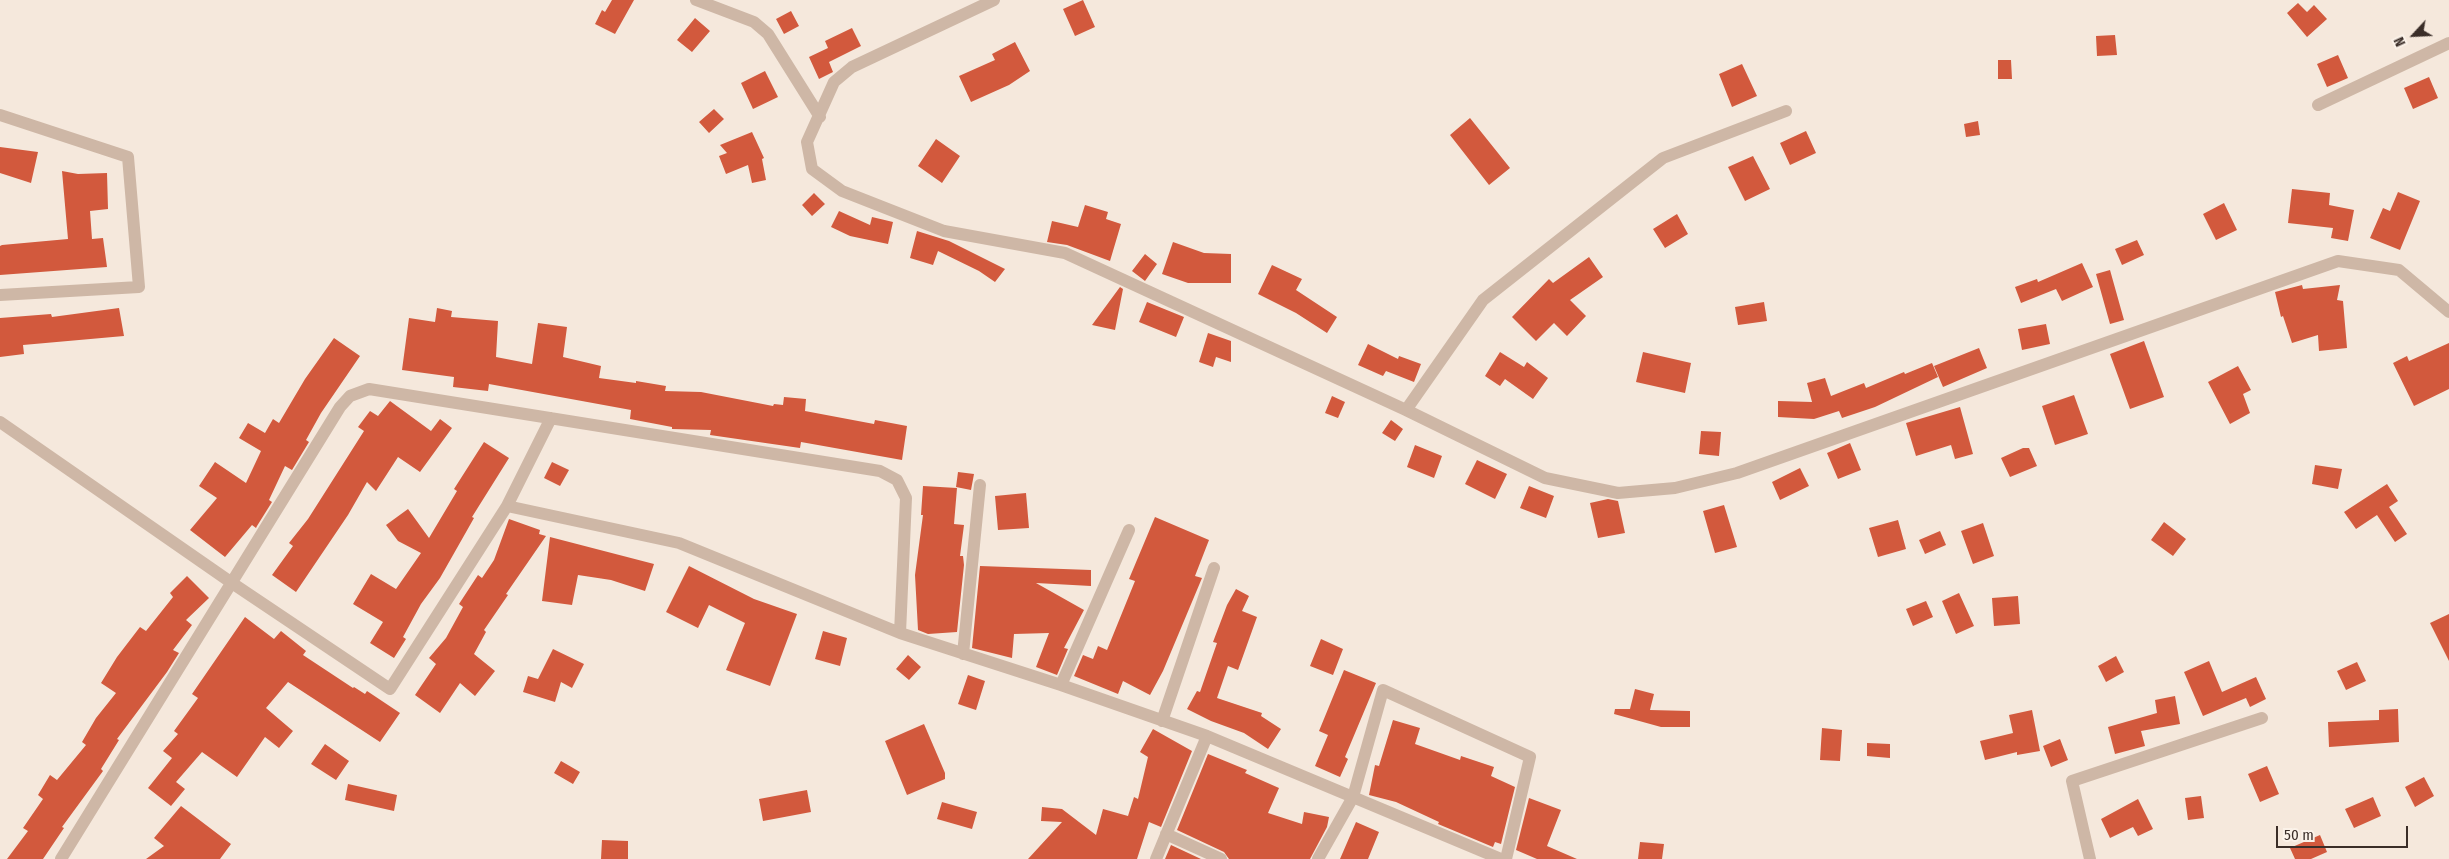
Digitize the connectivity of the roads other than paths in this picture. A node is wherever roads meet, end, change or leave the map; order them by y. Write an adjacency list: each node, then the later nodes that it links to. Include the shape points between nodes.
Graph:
1 (696, 0): 7 (street, via 754,22 768,34)
2 (994, 0): 7 (street, via 852,67 834,82)
3 (2449, 44): 4 (street)
4 (2318, 105)
5 (1786, 111): 10 (street, via 1663,158 1483,300)
6 (0, 115): 8 (street, via 128,157 139,286)
7 (820, 117): 10 (street, via 807,142 812,169 842,190 944,231 1065,253)
8 (0, 295)
9 (2449, 312): 10 (street, via 2399,270 2338,261 1737,473 1675,488 1618,493 1546,478)
10 (1406, 410)
11 (551, 418): 14 (street); 17 (street, via 369,389 350,396 340,407); 18 (street, via 880,472 897,480 906,498)
12 (0, 422): 17 (street)
13 (980, 485): 19 (street)
14 (507, 506): 17 (street, via 390,689); 18 (street, via 679,543)
15 (1129, 530): 20 (street)
16 (1214, 568): 22 (street)
17 (232, 583): 26 (street)
18 (900, 633): 19 (street)
19 (963, 654): 20 (street)
20 (1061, 685): 22 (street)
21 (2262, 718): 32 (street, via 2072,781)
22 (1162, 720): 23 (street)
23 (1208, 736): 24 (street); 25 (street)
24 (1353, 797): 29 (street); 30 (street); 31 (street, via 1384,690 1530,757)
25 (1166, 834): 27 (street); 28 (street)
26 (61, 859)
27 (1156, 859)
28 (1221, 859)
29 (1318, 859)
30 (1501, 859)
31 (1506, 859)
32 (2090, 859)

